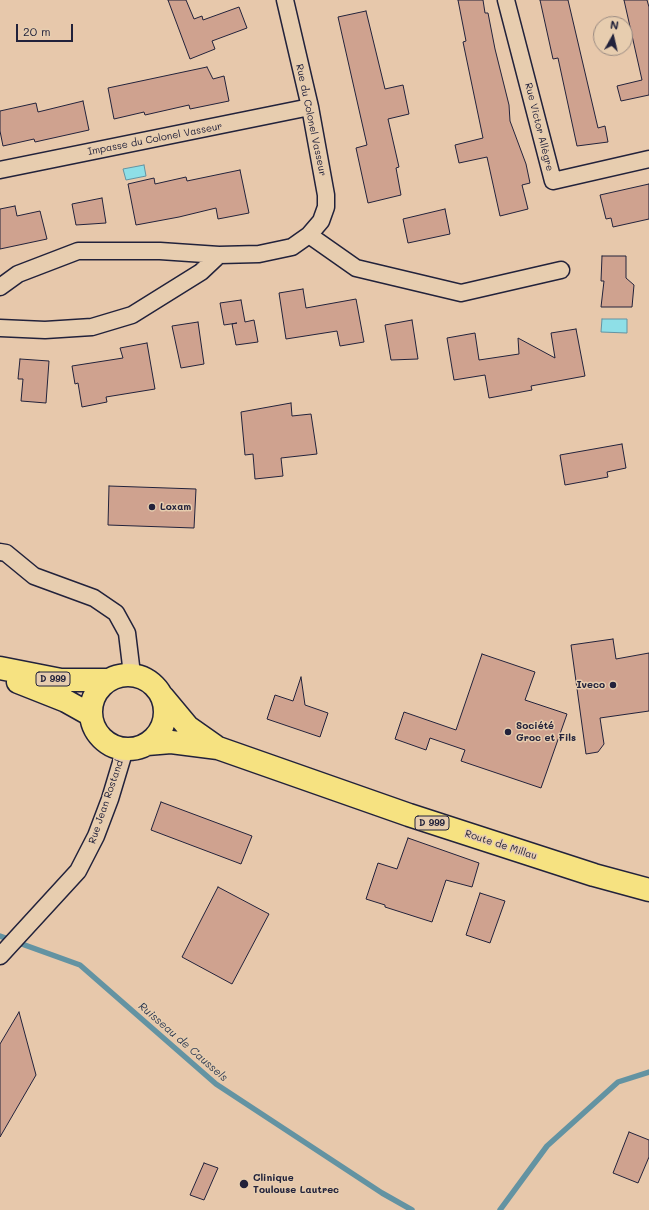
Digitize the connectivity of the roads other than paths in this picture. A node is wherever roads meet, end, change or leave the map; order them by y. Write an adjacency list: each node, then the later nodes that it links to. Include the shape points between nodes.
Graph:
1 (285, 0): 3 (street, Rue du Colonel Vasseur)
2 (506, 0): 4 (street, Rue Victor Allègre, via 553,181)
3 (310, 107): 5 (street, Impasse du Colonel Vasseur); 6 (street, Rue du Colonel Vasseur, via 326,207 321,221)
4 (649, 160)
5 (0, 170)
6 (309, 236): 7 (street, Rue du Colonel Vasseur, via 292,248 258,254); 8 (street, via 356,268 461,293)
7 (219, 255): 9 (street, Rue du Colonel Vasseur, via 160,251 78,251 18,274); 10 (street, via 201,272 132,315 92,327 45,330)
8 (561, 270)
9 (0, 287)
10 (0, 328)
11 (0, 552): 14 (street, via 6,553 34,576 94,598 116,613 127,633)
12 (0, 668): 15 (main road, D 999, via 61,680)
13 (0, 674): 17 (main road, D 999, via 66,701)
14 (132, 674): 15 (main road, via 119,675); 16 (main road, via 145,678 156,686)
15 (108, 680): 17 (main road, via 94,695)
16 (163, 697): 18 (main road, via 166,710 164,724 157,736); 19 (main road, Route de Millau / D 999, via 188,727)
17 (91, 715): 20 (main road, via 100,737)
18 (147, 744): 19 (main road, Route de Millau / D 999, via 171,742); 20 (main road)
19 (218, 748): 21 (main road, Route de Millau / D 999, via 409,815)
20 (125, 749): 22 (street, Rue Jean Rostand, via 96,836 78,871)
21 (649, 890)
22 (1, 955)

